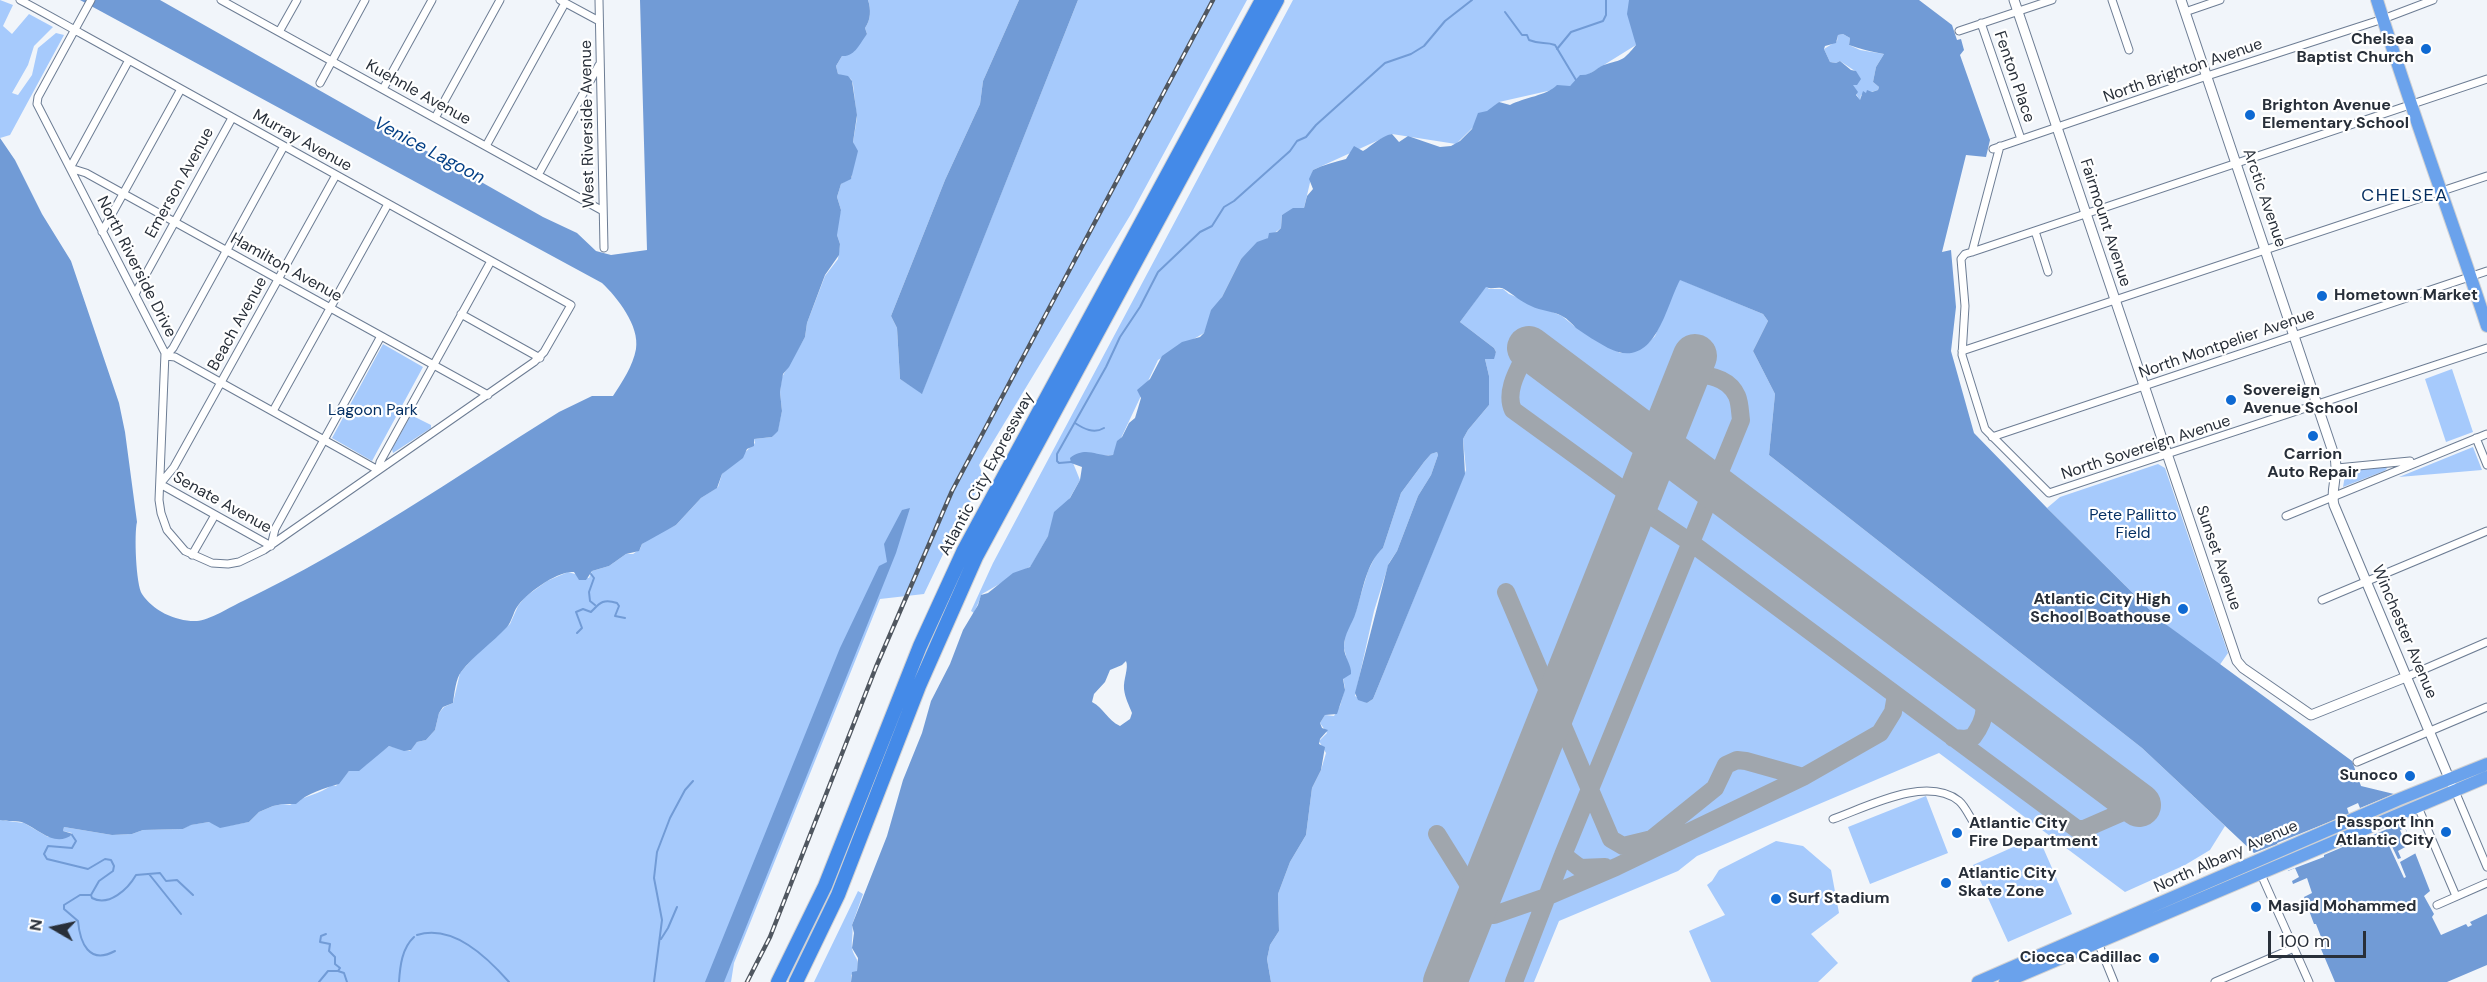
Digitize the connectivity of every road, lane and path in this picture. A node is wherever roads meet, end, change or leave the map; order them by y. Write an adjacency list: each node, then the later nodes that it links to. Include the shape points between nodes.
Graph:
1 (20, 0): 24 (street, Murray Avenue)
2 (297, 0): 26 (street)
3 (365, 0): 29 (street)
4 (432, 0): 35 (street)
5 (500, 0): 38 (street)
6 (599, 0): 22 (street, West Riverside Avenue)
7 (1262, 0): 120 (highway, Atlantic City Expressway, via 959,560 906,678 825,886)
8 (1277, 0): 121 (highway, Atlantic City Expressway, via 976,557 919,686 838,895)
9 (2014, 0): 19 (street, Fairmount Avenue)
10 (2052, 0): 19 (street)
11 (2112, 0): 27 (street)
12 (2181, 0): 20 (street, Arctic Avenue)
13 (2220, 0): 20 (street)
14 (2377, 0): 21 (highway)
15 (2433, 0): 21 (street, North Brighton Avenue)
16 (226, 1): 26 (street, Kuehnle Avenue)
17 (563, 1): 22 (street); 42 (street)
18 (90, 2): 24 (street)
19 (2018, 11): 23 (street); 39 (street, Fairmount Avenue)
20 (2185, 12): 31 (street, Arctic Avenue)
21 (2383, 19): 31 (street, North Brighton Avenue); 36 (highway)
22 (600, 21): 30 (street, West Riverside Avenue)
23 (1981, 24): 25 (street); 40 (street, Fenton Place)
24 (75, 30): 28 (street, Murray Avenue); 44 (street, North Riverside Drive, via 38,97 38,105)
25 (1959, 31)
26 (279, 32): 29 (street, Kuehnle Avenue)
27 (2129, 50)
28 (129, 60): 34 (street, Murray Avenue); 44 (street)
29 (331, 61): 33 (street); 35 (street, Kuehnle Avenue)
30 (600, 62): 46 (street); 51 (street, West Riverside Avenue)
31 (2207, 76): 39 (street, North Brighton Avenue); 43 (street, Arctic Avenue)
32 (2487, 79): 36 (street)
33 (320, 82)
34 (181, 89): 37 (street, Murray Avenue); 49 (street)
35 (383, 89): 38 (street, Kuehnle Avenue)
36 (2411, 106): 43 (street); 48 (highway)
37 (232, 118): 41 (street, Murray Avenue); 53 (street, Emerson Avenue)
38 (435, 118): 42 (street, Kuehnle Avenue)
39 (2058, 127): 40 (street, North Brighton Avenue); 52 (street, Fairmount Avenue)
40 (2021, 139): 59 (street, North Brighton Avenue, via 1996,148)
41 (284, 146): 45 (street, Murray Avenue); 58 (street)
42 (486, 146): 46 (street, Kuehnle Avenue)
43 (2236, 164): 52 (street); 57 (street, Arctic Avenue)
44 (69, 168): 49 (street, Hamilton Avenue, via 83,171); 55 (street, North Riverside Drive)
45 (336, 175): 50 (street, Murray Avenue); 64 (street, Beach Avenue)
46 (538, 175): 51 (street, Kuehnle Avenue)
47 (2487, 176): 48 (street)
48 (2441, 190): 57 (street); 63 (highway)
49 (123, 193): 53 (street, Hamilton Avenue); 55 (street)
50 (388, 204): 60 (street, Murray Avenue); 67 (street)
51 (603, 211): 56 (street, West Riverside Avenue)
52 (2087, 214): 54 (street); 66 (street, Fairmount Avenue)
53 (174, 222): 58 (street, Hamilton Avenue); 65 (street, Emerson Avenue)
54 (2035, 231): 59 (street); 62 (street)
55 (102, 232): 65 (street, North Riverside Drive)
56 (604, 248)
57 (2265, 250): 66 (street); 71 (street, Arctic Avenue)
58 (226, 251): 64 (street, Hamilton Avenue); 74 (street)
59 (1972, 252): 73 (street, via 1961,259 1965,306)
60 (490, 261): 68 (street); 75 (street, Murray Avenue, via 571,305)
61 (2487, 271): 63 (street, North Montpelier Avenue)
62 (2048, 272)
63 (2470, 277): 69 (highway); 71 (street, North Montpelier Avenue)
64 (278, 279): 67 (street, Hamilton Avenue); 77 (street, Beach Avenue)
65 (135, 294): 74 (street, North Riverside Drive)
66 (2115, 300): 73 (street); 78 (street, Fairmount Avenue)
67 (329, 308): 70 (street, Hamilton Avenue); 81 (street)
68 (461, 314): 75 (street); 76 (street)
69 (2487, 326)
70 (381, 336): 76 (street, Hamilton Avenue); 85 (street)
71 (2294, 336): 78 (street, North Montpelier Avenue); 80 (street, Arctic Avenue)
72 (2487, 348): 80 (street, North Sovereign Avenue)
73 (1962, 351): 83 (street, via 1985,429)
74 (166, 356): 77 (street); 91 (street, North Riverside Drive)
75 (540, 358): 79 (street)
76 (433, 365): 79 (street, Hamilton Avenue); 90 (street)
77 (221, 382): 81 (street); 91 (street, Beach Avenue, via 174,467)
78 (2145, 386): 83 (street, North Montpelier Avenue); 86 (street, Fairmount Avenue)
79 (488, 395): 90 (street)
80 (2317, 405): 86 (street, North Sovereign Avenue); 89 (street, Winchester Avenue)
81 (273, 411): 85 (street)
82 (2487, 434): 84 (street)
83 (1992, 437): 86 (street, North Sovereign Avenue, via 2053,494)
84 (2476, 438): 87 (street); 88 (street)
85 (324, 440): 90 (street); 96 (street, via 272,535)
86 (2168, 455): 101 (street, Sunset Avenue, via 2236,659 2243,668 2311,716)
87 (2418, 461): 89 (street); 92 (street)
88 (2487, 465)
89 (2337, 468): 92 (street, Winchester Avenue)
90 (378, 470): 96 (street)
91 (160, 484): 93 (street, Senate Avenue); 97 (street, North Riverside Drive, via 165,525 177,543)
92 (2332, 496): 94 (street); 98 (street, Winchester Avenue)
93 (215, 515): 96 (street, Senate Avenue); 97 (street)
94 (2286, 516)
95 (2487, 531): 98 (street)
96 (271, 546): 97 (street, via 246,560 228,564)
97 (192, 555)
98 (2366, 582): 99 (street); 101 (street, Winchester Avenue)
99 (2322, 600)
100 (2487, 642): 101 (street)
101 (2406, 677): 103 (street, Winchester Avenue)
102 (2487, 707): 103 (street)
103 (2430, 731): 104 (street); 107 (street, Winchester Avenue)
104 (2356, 762)
105 (2487, 764): 107 (highway, North Albany Avenue)
106 (2487, 777): 108 (highway, North Albany Avenue)
107 (2449, 778): 108 (street, Winchester Avenue); 112 (highway, North Albany Avenue)
108 (2455, 791): 109 (highway, North Albany Avenue); 113 (street, Winchester Avenue)
109 (2418, 807): 114 (highway, North Albany Avenue); 116 (street)
110 (1833, 819): 111 (street, via 1913,791 1936,790 1960,801)
111 (1972, 820)
112 (2252, 862): 114 (street); 118 (highway, North Albany Avenue)
113 (2487, 867)
114 (2261, 873): 118 (highway, North Albany Avenue); 119 (street)
115 (2487, 883): 116 (street)
116 (2456, 896): 117 (street)
117 (2437, 905)
118 (2096, 937): 122 (highway, North Albany Avenue); 123 (highway, North Albany Avenue); 124 (street)
119 (2294, 948): 125 (street); 126 (street)
120 (778, 982)
121 (796, 982)
122 (1978, 982)
123 (2005, 982)
124 (2114, 982)
125 (2215, 982)
126 (2309, 982)

